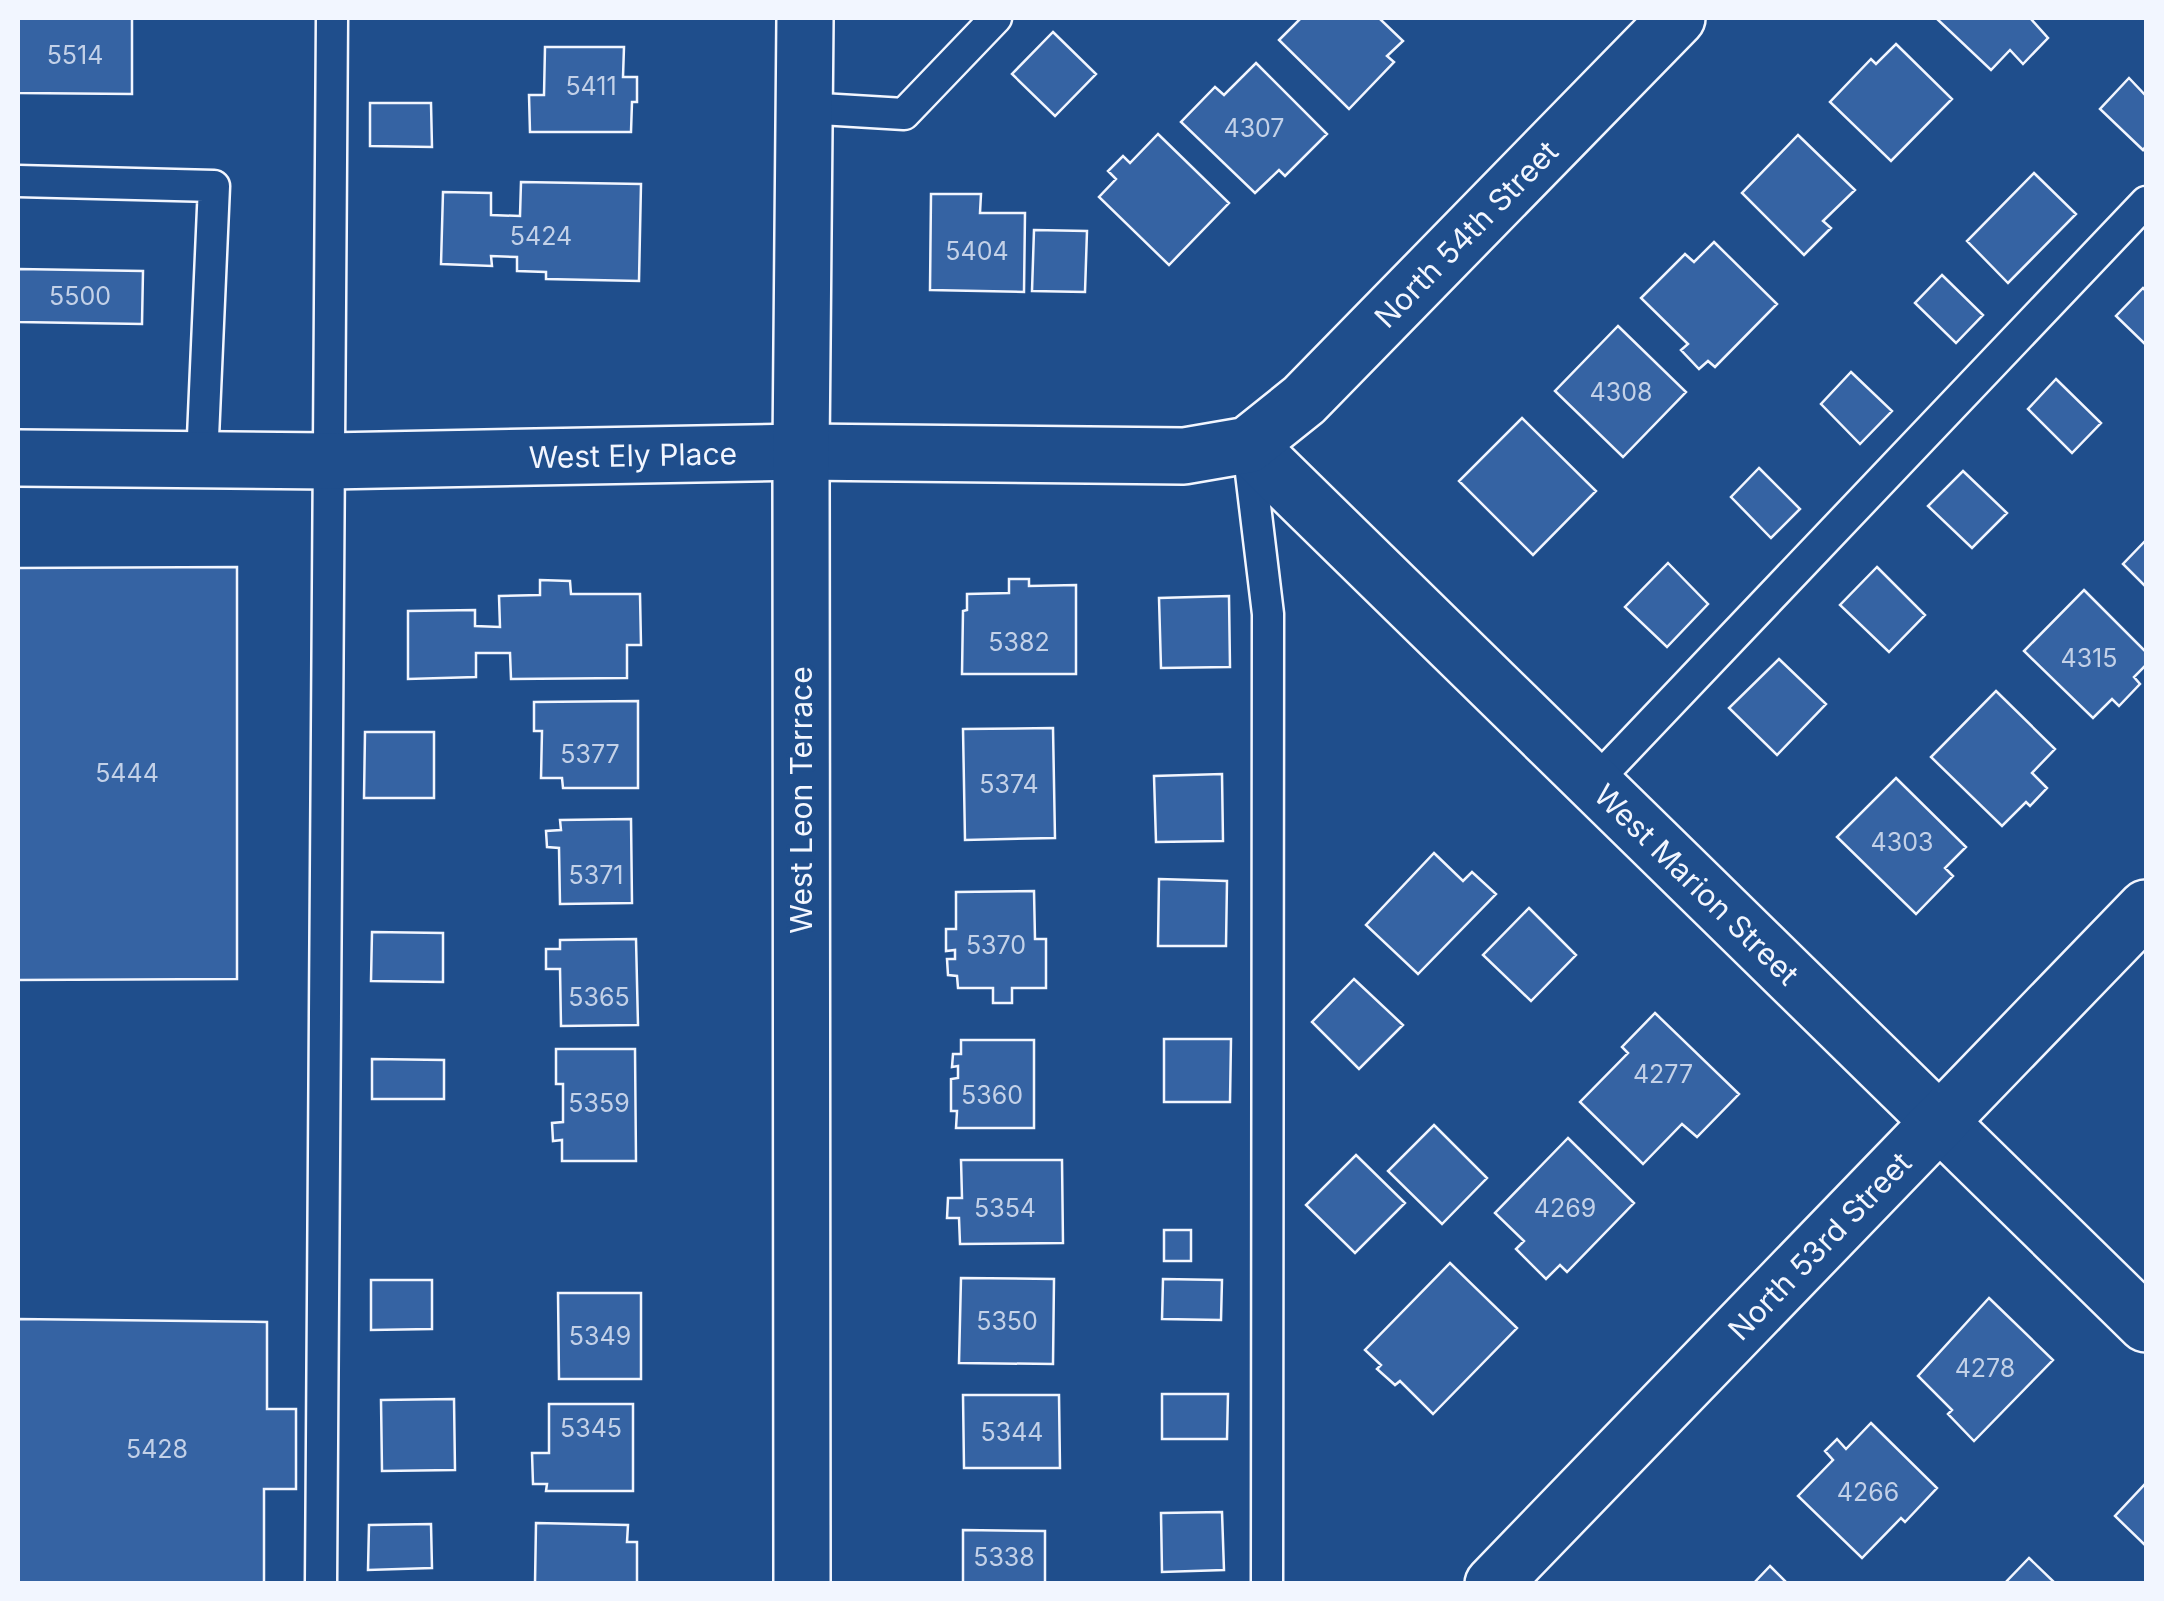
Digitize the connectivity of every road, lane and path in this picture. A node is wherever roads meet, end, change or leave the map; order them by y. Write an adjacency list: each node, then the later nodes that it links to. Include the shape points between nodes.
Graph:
1 (332, 18): 12 (lane)
2 (805, 18): 5 (street, West Leon Terrace)
3 (996, 18): 5 (lane, via 904,114)
4 (1677, 18): 8 (street, North 54th Street, via 1304,400)
5 (804, 108): 9 (street, West Leon Terrace)
6 (18, 181): 11 (lane, via 214,186)
7 (2146, 202): 13 (lane)
8 (1248, 445): 9 (street, West Ely Place, via 1184,456); 13 (street, West Marion Street); 19 (lane, via 1268,614)
9 (801, 452): 12 (street, West Ely Place); 18 (street, West Leon Terrace)
10 (18, 458): 11 (street, West Ely Place)
11 (202, 460): 12 (street, West Ely Place)
12 (329, 461): 17 (lane)
13 (1594, 783): 15 (street, West Marion Street)
14 (2146, 908): 15 (street, North 53rd Street)
15 (1940, 1122): 16 (street, West Marion Street); 20 (street, North 53rd Street)
16 (2146, 1324)
17 (321, 1584)
18 (802, 1584)
19 (1268, 1584)
20 (1493, 1584)

